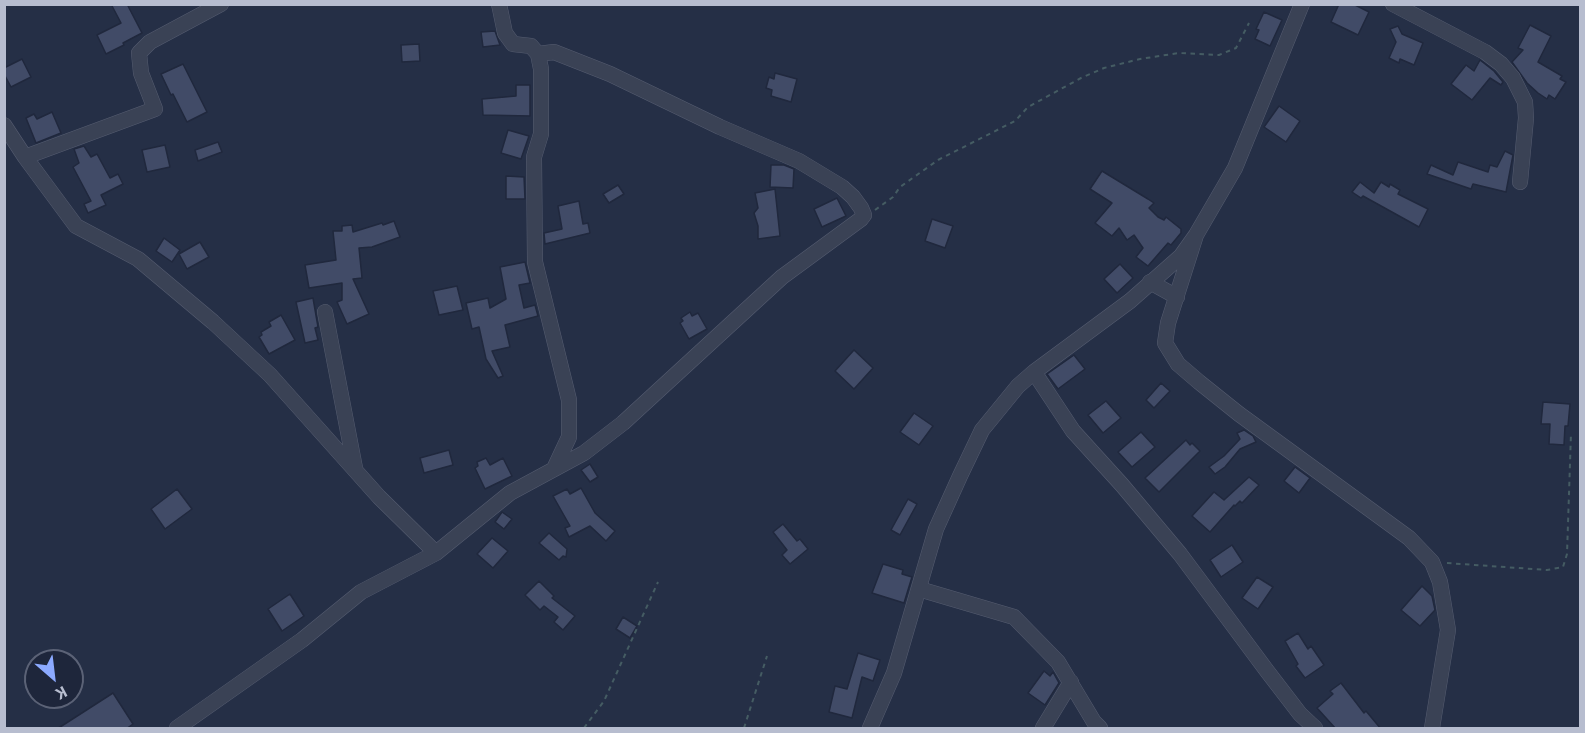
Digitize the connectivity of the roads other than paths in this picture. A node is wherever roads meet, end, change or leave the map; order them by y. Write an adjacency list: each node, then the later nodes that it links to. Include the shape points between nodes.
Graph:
1 (221, 4): 7 (street, via 150,42 138,53 155,110)
2 (498, 4): 5 (street, via 505,33 513,44 531,46)
3 (1302, 4): 9 (street, via 1235,168)
4 (1393, 4): 8 (street, via 1485,52 1513,78 1525,102)
5 (538, 54): 14 (street, via 541,134 534,157 535,262 569,400 569,437); 14 (street, via 555,52 799,161 842,187 864,215 782,277 623,423 584,453)
6 (4, 125): 7 (street)
7 (25, 157): 15 (street, via 76,226 138,258 213,322 270,375)
8 (1520, 182)
9 (1196, 235): 10 (street, via 1181,256); 11 (street)
10 (1150, 282): 11 (street); 13 (street)
11 (1176, 297): 24 (street, via 1165,343 1178,364 1239,414 1409,538 1432,562 1440,582 1448,630)
12 (325, 312): 15 (street)
13 (1034, 372): 17 (street, via 982,430 936,528); 23 (street, via 1073,431 1180,554)
14 (554, 469): 16 (street, via 510,493)
15 (355, 470): 16 (street)
16 (436, 552): 19 (street, via 361,592 302,640)
17 (919, 589): 18 (street, via 1014,617 1058,662); 20 (street, via 894,673)
18 (1071, 682): 21 (street); 22 (street)
19 (177, 729)
20 (870, 729)
21 (1043, 729)
22 (1100, 729)
23 (1315, 729)
24 (1432, 729)

